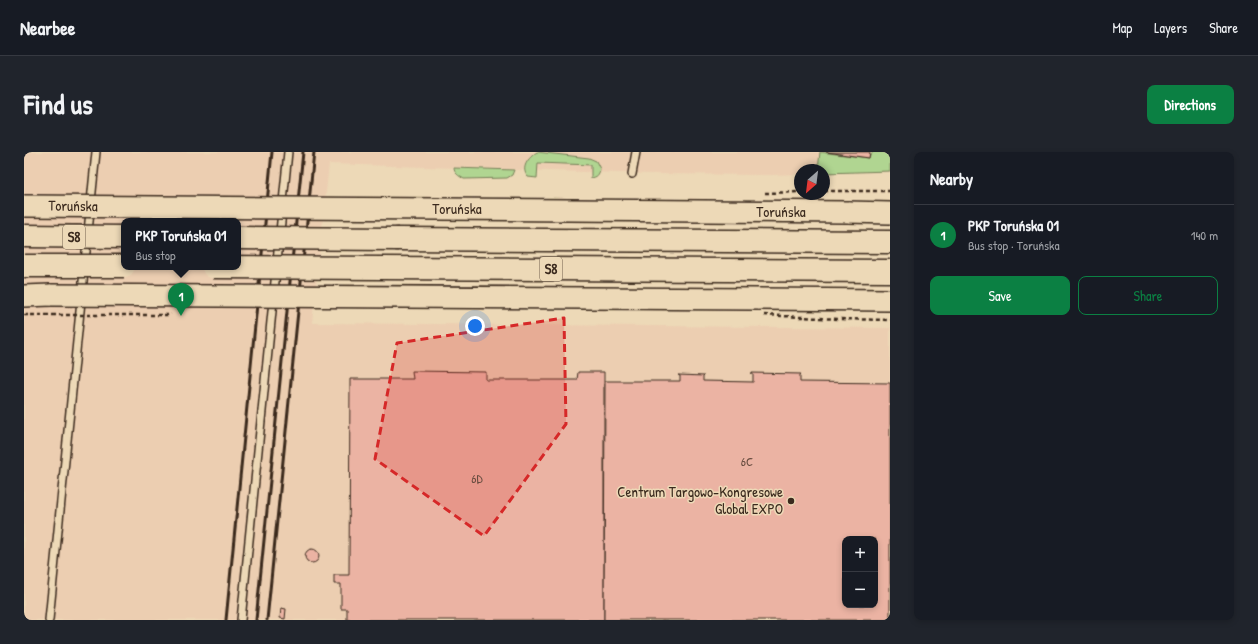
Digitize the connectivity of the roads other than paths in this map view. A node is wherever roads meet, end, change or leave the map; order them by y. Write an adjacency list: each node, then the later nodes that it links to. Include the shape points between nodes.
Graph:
1 (96, 152): 17 (lane)
2 (288, 152): 18 (lane)
3 (636, 152): 4 (lane)
4 (632, 174)
5 (24, 206): 6 (main road, Toruńska, bridge)
6 (890, 212)
7 (24, 236): 8 (highway, Toruńska / S8, bridge)
8 (121, 237)
9 (241, 238): 10 (highway, Toruńska / S8, bridge)
10 (890, 242)
11 (24, 266): 12 (highway, S8, bridge)
12 (121, 266)
13 (241, 267): 14 (highway, S8, bridge)
14 (890, 271)
15 (24, 295): 16 (main road, bridge)
16 (887, 300)
17 (49, 620)
18 (241, 620)

